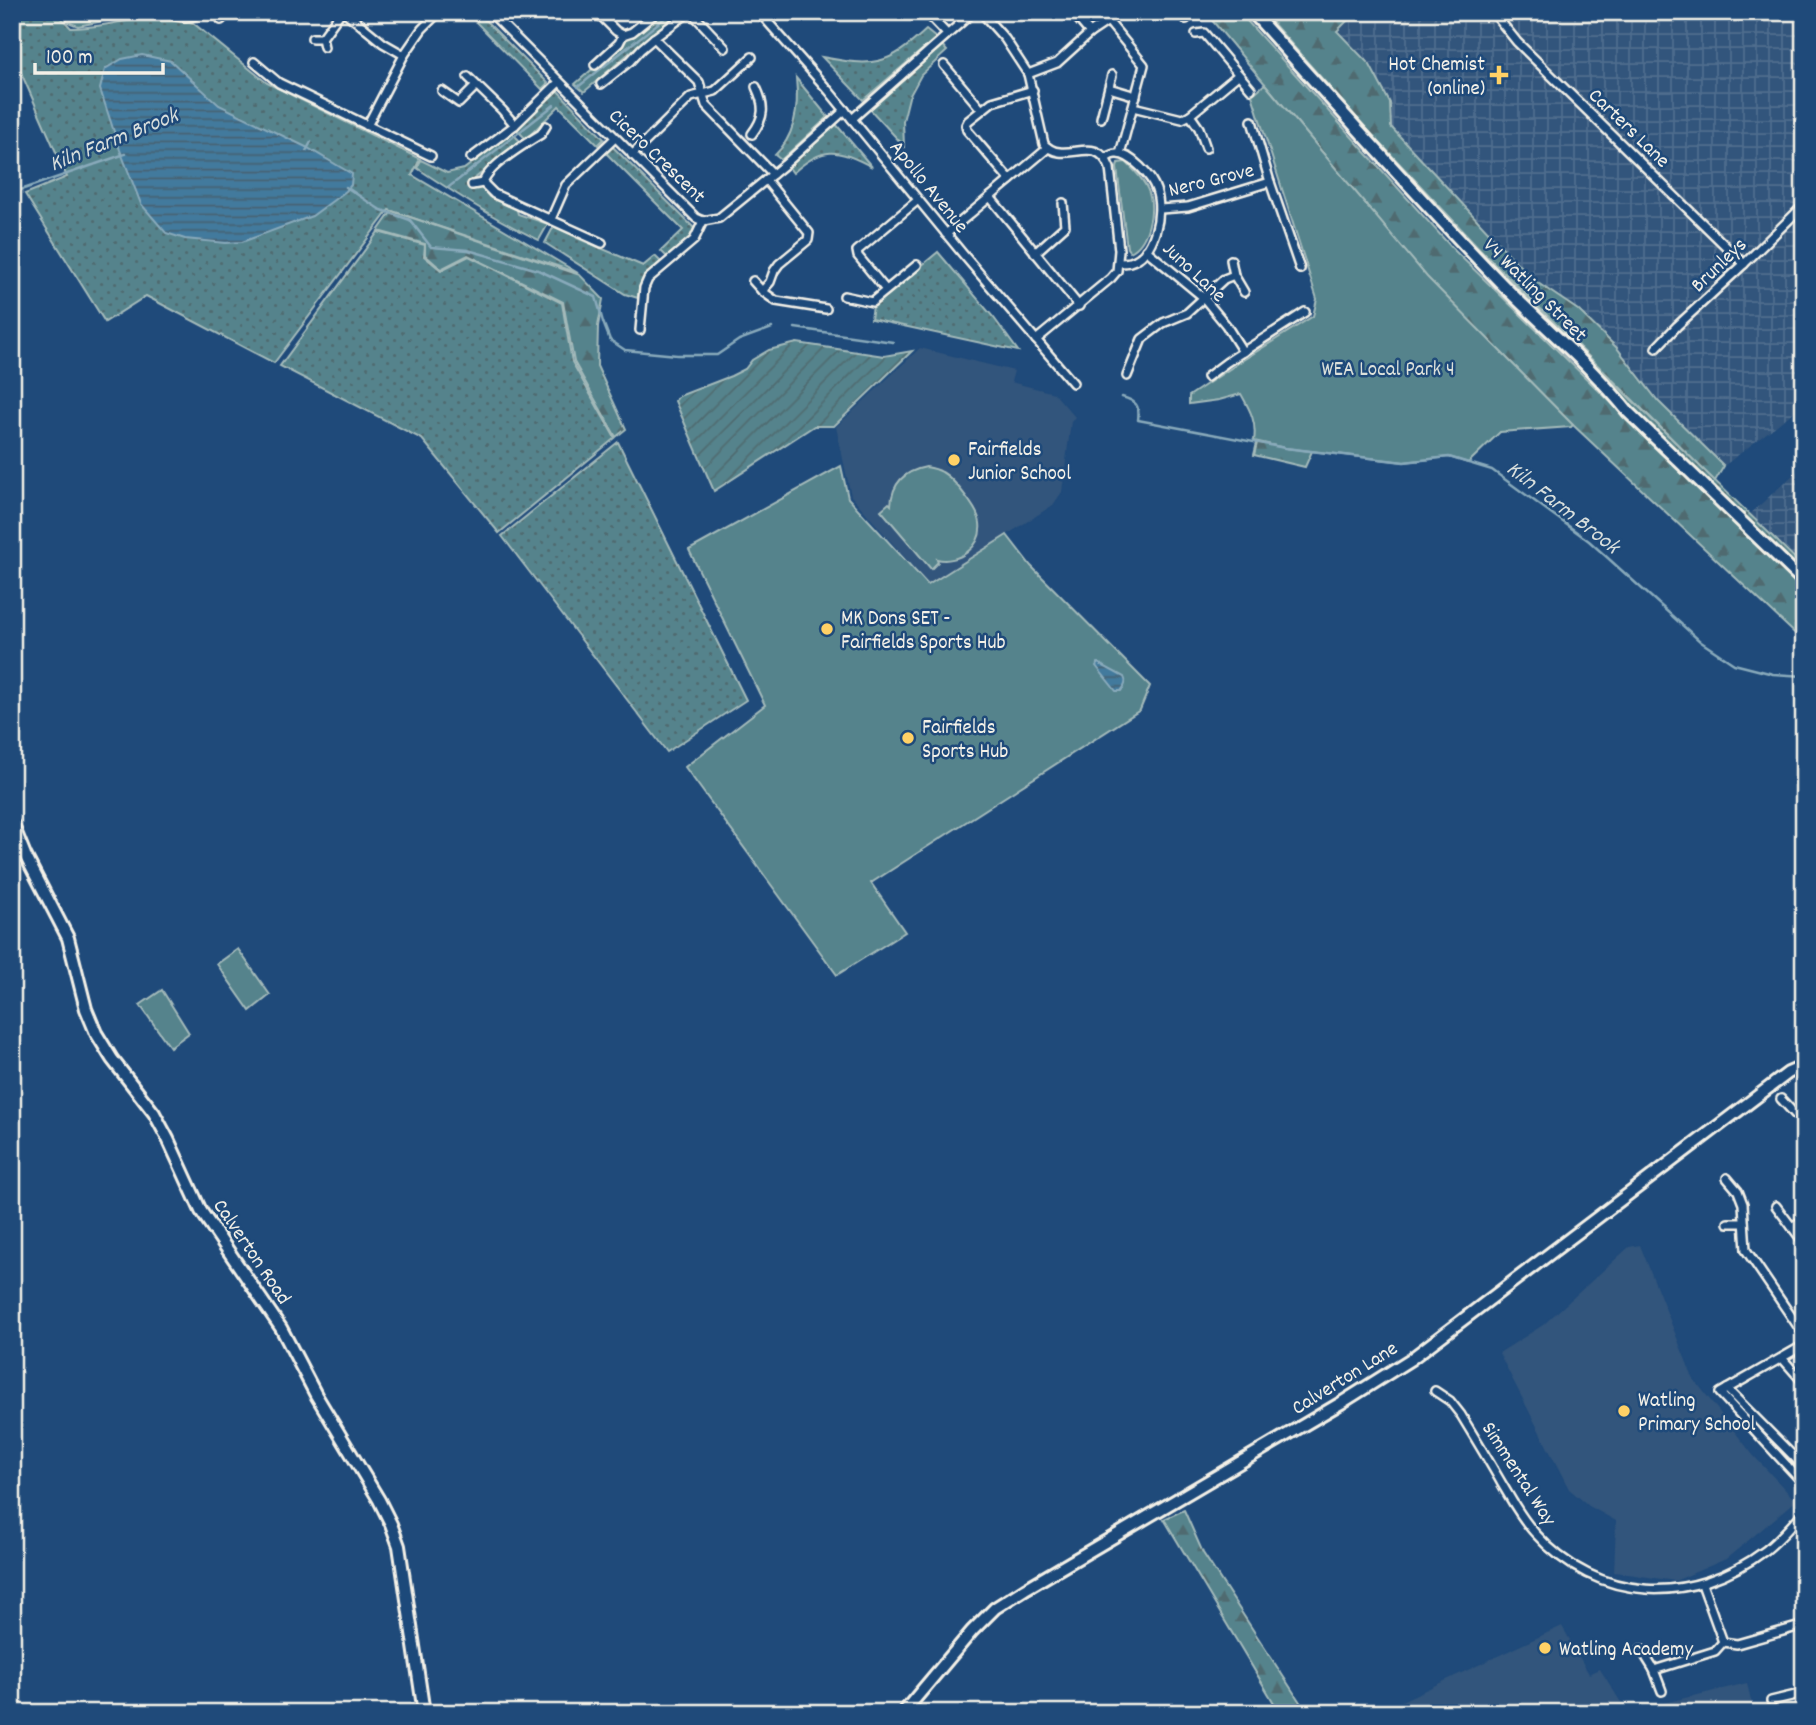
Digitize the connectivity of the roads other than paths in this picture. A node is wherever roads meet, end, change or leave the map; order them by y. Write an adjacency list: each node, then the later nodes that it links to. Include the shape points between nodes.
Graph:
1 (163, 12): 2 (street, via 190,18)
2 (200, 12)
3 (229, 12): 17 (street)
4 (343, 12): 24 (street); 28 (street)
5 (439, 12): 28 (street)
6 (490, 12): 37 (street, Cicero Crescent)
7 (597, 12): 22 (street)
8 (657, 12): 22 (street)
9 (759, 12): 49 (street, Apollo Avenue)
10 (926, 12): 20 (street)
11 (973, 12): 20 (street)
12 (981, 12): 33 (street)
13 (1072, 12): 19 (street)
14 (1116, 12): 18 (street)
15 (1252, 12): 105 (street, V4 Watling Street, via 1500,282)
16 (1493, 12): 85 (street, Carters Lane)
17 (221, 20)
18 (1108, 22): 19 (street); 46 (street, via 1143,65)
19 (1090, 33): 33 (street, via 1057,63)
20 (947, 34): 52 (street)
21 (1196, 34): 35 (street, via 1204,33)
22 (623, 35): 31 (street)
23 (312, 38): 24 (street)
24 (322, 38): 26 (street)
25 (654, 38): 27 (street, via 692,13); 38 (street); 45 (street, via 699,82)
26 (324, 47)
27 (725, 48)
28 (404, 55): 55 (street)
29 (752, 57): 45 (street, via 715,91)
30 (254, 62): 55 (street, via 279,83)
31 (595, 65)
32 (944, 65): 48 (street)
33 (1028, 74): 43 (street)
34 (1112, 75): 41 (street)
35 (1238, 75): 42 (street); 50 (street)
36 (468, 77): 39 (street)
37 (559, 82): 54 (street); 57 (street, Cicero Crescent)
38 (601, 84)
39 (476, 86): 44 (street, via 459,103); 54 (street)
40 (756, 87): 58 (street, via 764,108)
41 (1108, 88): 46 (street); 51 (street)
42 (1251, 89)
43 (1033, 90): 48 (street); 59 (street)
44 (442, 91)
45 (702, 94): 58 (street, via 706,105); 62 (street, via 691,97)
46 (1136, 96): 47 (street)
47 (1133, 107): 50 (street, via 1182,119); 61 (street)
48 (981, 109): 68 (street, via 968,121 967,130)
49 (845, 110): 52 (street, Apollo Avenue); 66 (street, Cicero Crescent)
50 (1190, 115): 60 (street)
51 (1101, 118)
52 (852, 119): 73 (street, Apollo Avenue)
53 (1252, 121): 69 (street, Nero Grove)
54 (515, 125): 64 (street)
55 (367, 126): 63 (street)
56 (546, 126): 70 (street, via 483,178)
57 (615, 138): 62 (street, Cicero Crescent); 77 (street, via 566,185)
58 (747, 138): 66 (street)
59 (1048, 148): 65 (street, via 1060,153 1091,149); 68 (street)
60 (1206, 148)
61 (1120, 154): 65 (street); 76 (street, via 1147,174)
62 (632, 155): 78 (street, Cicero Crescent)
63 (431, 156)
64 (471, 158)
65 (1106, 158): 84 (street)
66 (773, 174): 67 (street, Cicero Crescent)
67 (766, 180): 78 (street, Cicero Crescent, via 719,218); 91 (street, via 809,233 808,240 779,264)
68 (1010, 180): 72 (street)
69 (1270, 182): 76 (street, Nero Grove, via 1188,207); 87 (street, Nero Grove)
70 (483, 183): 71 (street); 77 (street, via 494,194)
71 (472, 185)
72 (990, 197): 79 (street); 82 (street)
73 (918, 200): 79 (street, Apollo Avenue); 90 (street, via 857,251)
74 (1063, 203): 82 (street, via 1065,226)
75 (1804, 205): 85 (street, Brunleys)
76 (1160, 209): 81 (street, via 1156,232)
77 (551, 219): 80 (street)
78 (703, 221): 98 (street, via 694,240 648,279)
79 (946, 234): 99 (street, Apollo Avenue)
80 (602, 243)
81 (1146, 250): 84 (street, via 1131,262); 94 (street, Juno Lane)
82 (1035, 253): 95 (street)
83 (1231, 260): 88 (street)
84 (1119, 263): 95 (street, via 1111,278)
85 (1744, 264): 100 (street, Brunleys)
86 (917, 265): 90 (street)
87 (1300, 269)
88 (1234, 275): 92 (street); 94 (street)
89 (753, 281): 91 (street)
90 (886, 290): 93 (street, via 872,302)
91 (762, 291): 96 (street, via 776,301)
92 (1244, 292)
93 (844, 296)
94 (1203, 297): 101 (street, Juno Lane); 102 (street, via 1187,313 1163,323 1142,340)
95 (1079, 306): 99 (street)
96 (826, 309)
97 (1305, 312): 101 (street)
98 (640, 330)
99 (1036, 340): 104 (street, Apollo Avenue)
100 (1656, 348)
101 (1243, 352): 103 (street)
102 (1127, 376)
103 (1207, 377)
104 (1073, 383)
105 (1804, 582)
106 (12, 823): 135 (street, Calverton Road, via 68,938 96,1033 154,1113 201,1211 281,1328 391,1524)
107 (1804, 1066): 136 (street, Calverton Lane, via 1788,1073 1411,1359 995,1608)
108 (1781, 1099): 109 (street)
109 (1804, 1124)
110 (1727, 1178): 114 (street, via 1743,1204)
111 (1776, 1206): 115 (street)
112 (1804, 1219): 115 (street)
113 (1728, 1223): 114 (street)
114 (1744, 1223): 117 (street, via 1746,1250)
115 (1792, 1227): 116 (street)
116 (1804, 1243)
117 (1804, 1335)
118 (1804, 1345): 119 (street)
119 (1782, 1358): 120 (street); 122 (street)
120 (1804, 1384)
121 (1435, 1391): 126 (street, Simmental Way, via 1461,1415 1527,1523 1573,1566 1615,1584 1647,1589)
122 (1724, 1391): 123 (street); 124 (street)
123 (1804, 1467)
124 (1804, 1484)
125 (1804, 1511): 126 (street, Simmental Way, via 1768,1549)
126 (1702, 1584): 128 (street)
127 (1804, 1625): 128 (street, via 1737,1644)
128 (1723, 1642): 130 (street, via 1715,1651)
129 (1641, 1649): 130 (street)
130 (1654, 1670): 131 (street)
131 (1662, 1691)
132 (1803, 1693): 133 (street); 134 (street)
133 (1771, 1701)
134 (1804, 1711)
135 (424, 1713)
136 (903, 1713)

